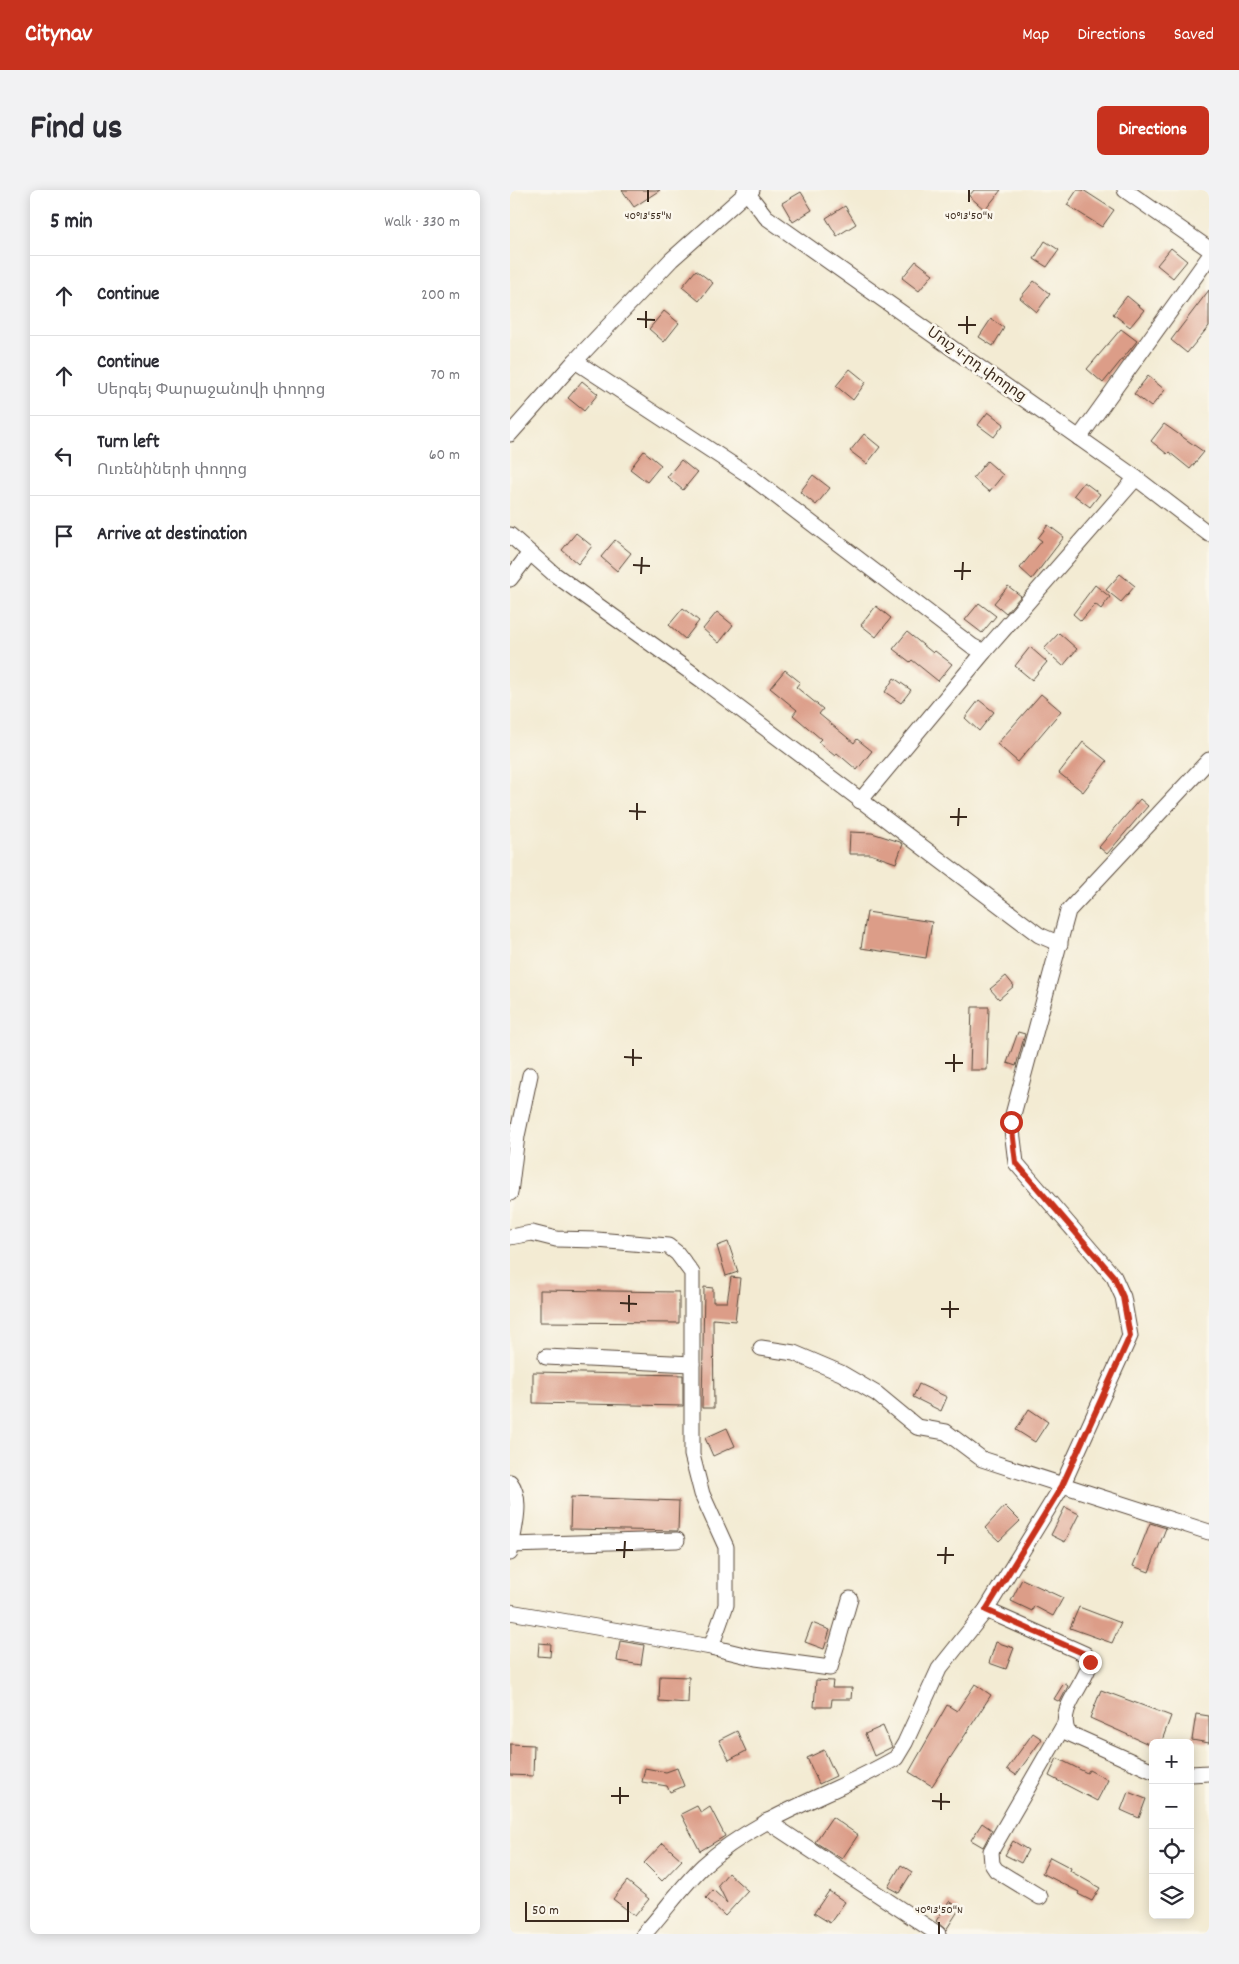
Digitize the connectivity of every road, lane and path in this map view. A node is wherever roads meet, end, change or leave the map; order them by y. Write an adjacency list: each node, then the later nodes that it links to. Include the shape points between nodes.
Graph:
1 (1125, 190): 3 (street)
2 (748, 191): 5 (street, via 671,260); 7 (street, Մուշ 4-րդ փողոց, via 766,217)
3 (1209, 249)
4 (1209, 257): 7 (street)
5 (574, 361): 6 (street); 13 (street, via 750,476)
6 (510, 434)
7 (1079, 438): 8 (street, Մուշ 4-րդ փողոց)
8 (1136, 478): 9 (street, Մուշ 4-րդ փողոց); 13 (street)
9 (1209, 534)
10 (510, 535): 11 (street)
11 (530, 553): 12 (street); 15 (street)
12 (510, 579)
13 (984, 652): 15 (street)
14 (1209, 760): 16 (street, via 1068,911)
15 (860, 801): 16 (street, via 1039,935)
16 (1060, 944): 24 (street, via 1011,1122 1016,1163 1114,1277 1123,1297 1130,1336)
17 (530, 1075): 18 (street, via 517,1136)
18 (510, 1193)
19 (510, 1237): 22 (street, via 532,1233 556,1239 668,1246 692,1273)
20 (761, 1348): 24 (street, via 794,1353 841,1373 877,1394 917,1427 946,1432 982,1459)
21 (546, 1357): 22 (street)
22 (692, 1364): 31 (street, via 692,1455 702,1494 726,1547 726,1606)
23 (510, 1482): 27 (street, via 515,1488 517,1506)
24 (1062, 1486): 25 (street); 29 (street)
25 (1209, 1532)
26 (677, 1540): 27 (street)
27 (510, 1548)
28 (850, 1599): 31 (street, via 830,1668 756,1658)
29 (986, 1610): 32 (street, via 1085,1654 1090,1662 1088,1671 1065,1713); 36 (street, via 939,1669 896,1758)
30 (510, 1612): 31 (street)
31 (711, 1647)
32 (1064, 1725): 33 (street, via 1068,1733); 37 (street, via 991,1851 996,1870)
33 (1149, 1769)
34 (1209, 1773): 35 (street)
35 (1194, 1774)
36 (767, 1821): 38 (street, via 704,1865); 39 (street)
37 (1040, 1898)
38 (644, 1934)
39 (938, 1934)

